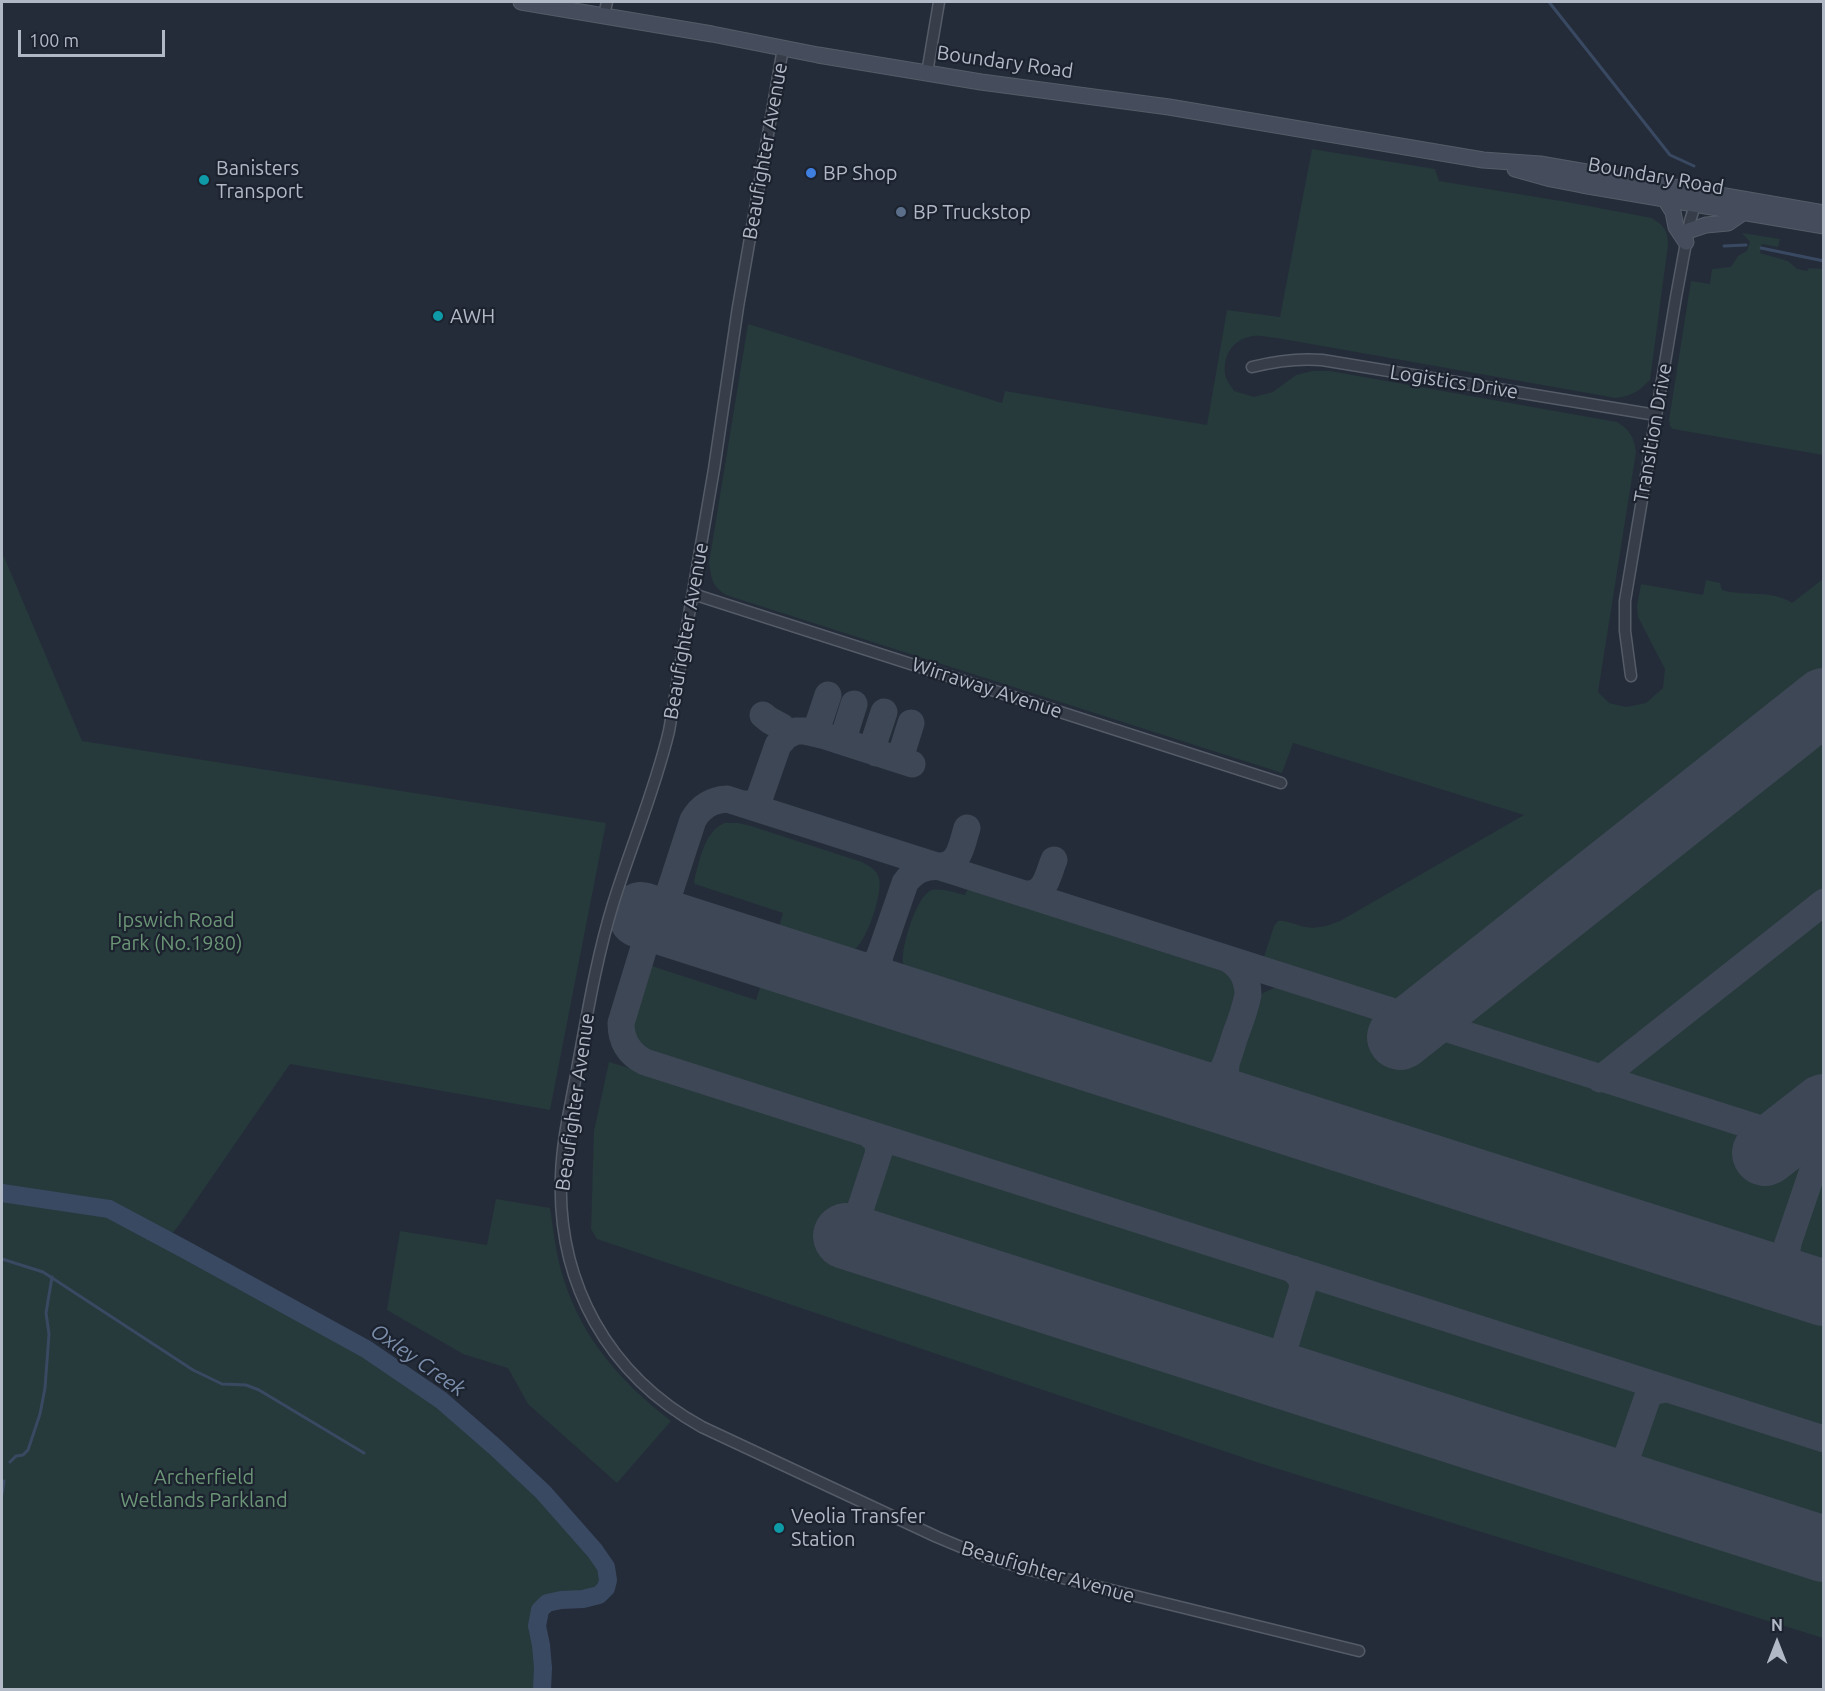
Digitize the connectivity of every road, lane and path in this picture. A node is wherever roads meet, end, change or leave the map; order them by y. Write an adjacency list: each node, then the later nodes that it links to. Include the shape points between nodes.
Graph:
1 (521, 2): 3 (main road, Boundary Road)
2 (939, 2): 5 (street)
3 (606, 8): 4 (main road, Boundary Road)
4 (783, 48): 5 (main road, Boundary Road); 15 (street, Beaufighter Avenue)
5 (927, 73): 6 (main road, Boundary Road, via 1169,107)
6 (1483, 160): 7 (main road, Boundary Road, via 1540,164); 8 (main road, Boundary Road, via 1551,179)
7 (1697, 198): 8 (main road, Boundary Road); 9 (main road, Boundary Road); 10 (main road, Boundary Road); 12 (street, Transition Drive)
8 (1665, 199): 12 (main road, via 1676,227)
9 (1744, 212): 11 (main road, Boundary Road); 12 (main road, via 1728,223 1706,225)
10 (1824, 213)
11 (1824, 226)
12 (1687, 236): 14 (street, Transition Drive)
13 (1252, 367): 14 (street, Logistics Drive, via 1302,358 1322,360)
14 (1656, 415): 16 (street, Transition Drive, via 1625,601)
15 (693, 594): 17 (street, Wirraway Avenue); 18 (street, Beaufighter Avenue, via 662,760 613,902 597,965 563,1154 561,1214 571,1267 602,1335 633,1376 685,1418 958,1546 1030,1570)
16 (1631, 676)
17 (1281, 783)
18 (1359, 1651)

